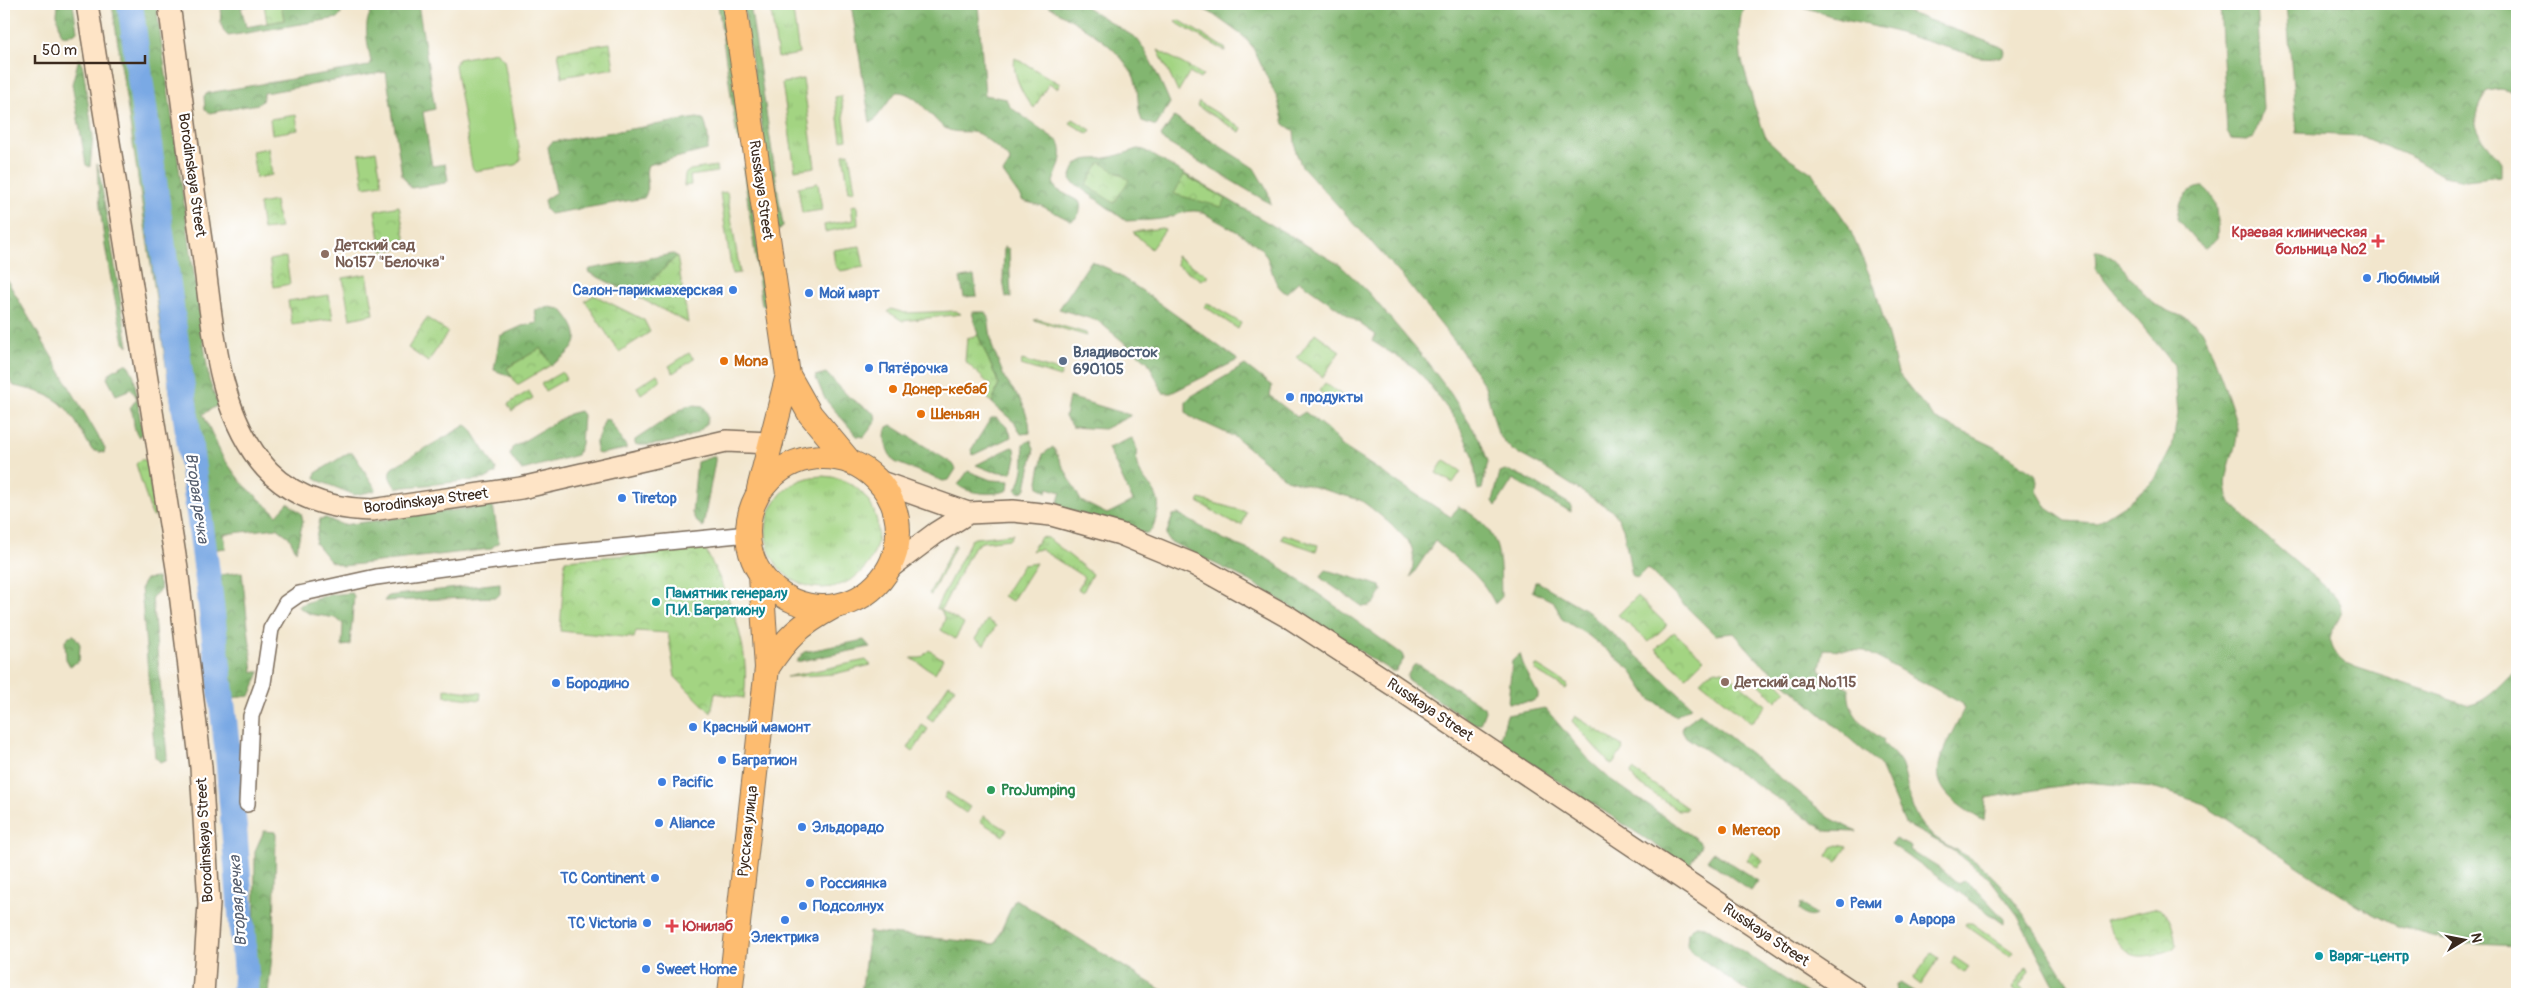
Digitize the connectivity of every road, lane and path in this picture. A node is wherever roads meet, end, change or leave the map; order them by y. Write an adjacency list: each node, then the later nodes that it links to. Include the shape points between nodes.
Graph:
1 (87, 4): 16 (main road, Borodinskaya Street, via 177,568 201,767 209,904)
2 (169, 4): 5 (main road, Borodinskaya Street, via 222,384 244,439 260,462 284,485 319,504 348,510 372,510 521,488 726,441)
3 (734, 4): 4 (main road, Russkaya Street)
4 (788, 375): 5 (main road, Russkaya Street); 6 (main road, Russkaya Street, via 810,414)
5 (772, 442): 8 (main road, Russkaya Street)
6 (850, 462): 7 (main road, via 862,467); 8 (main road, via 837,458 790,465)
7 (878, 481): 9 (main road, Russkaya Street); 11 (main road, via 889,497 895,518 897,544)
8 (759, 491): 10 (main road, via 749,518)
9 (968, 513): 11 (main road, Russkaya Street); 18 (main road, Russkaya Street, via 1013,511 1051,515 1120,534 1195,565 1290,618)
10 (748, 534): 12 (main road, via 751,554); 15 (street, via 532,556 376,577 299,594 286,604 270,629 263,684 251,716)
11 (888, 569): 13 (main road, via 868,592)
12 (761, 576): 13 (main road, via 772,588 795,602); 14 (main road, Русская улица)
13 (833, 607): 14 (main road, Русская улица, via 805,623 783,643)
14 (767, 668): 17 (main road, Русская улица)
15 (248, 804)
16 (203, 994)
17 (730, 994)
18 (1855, 994)

